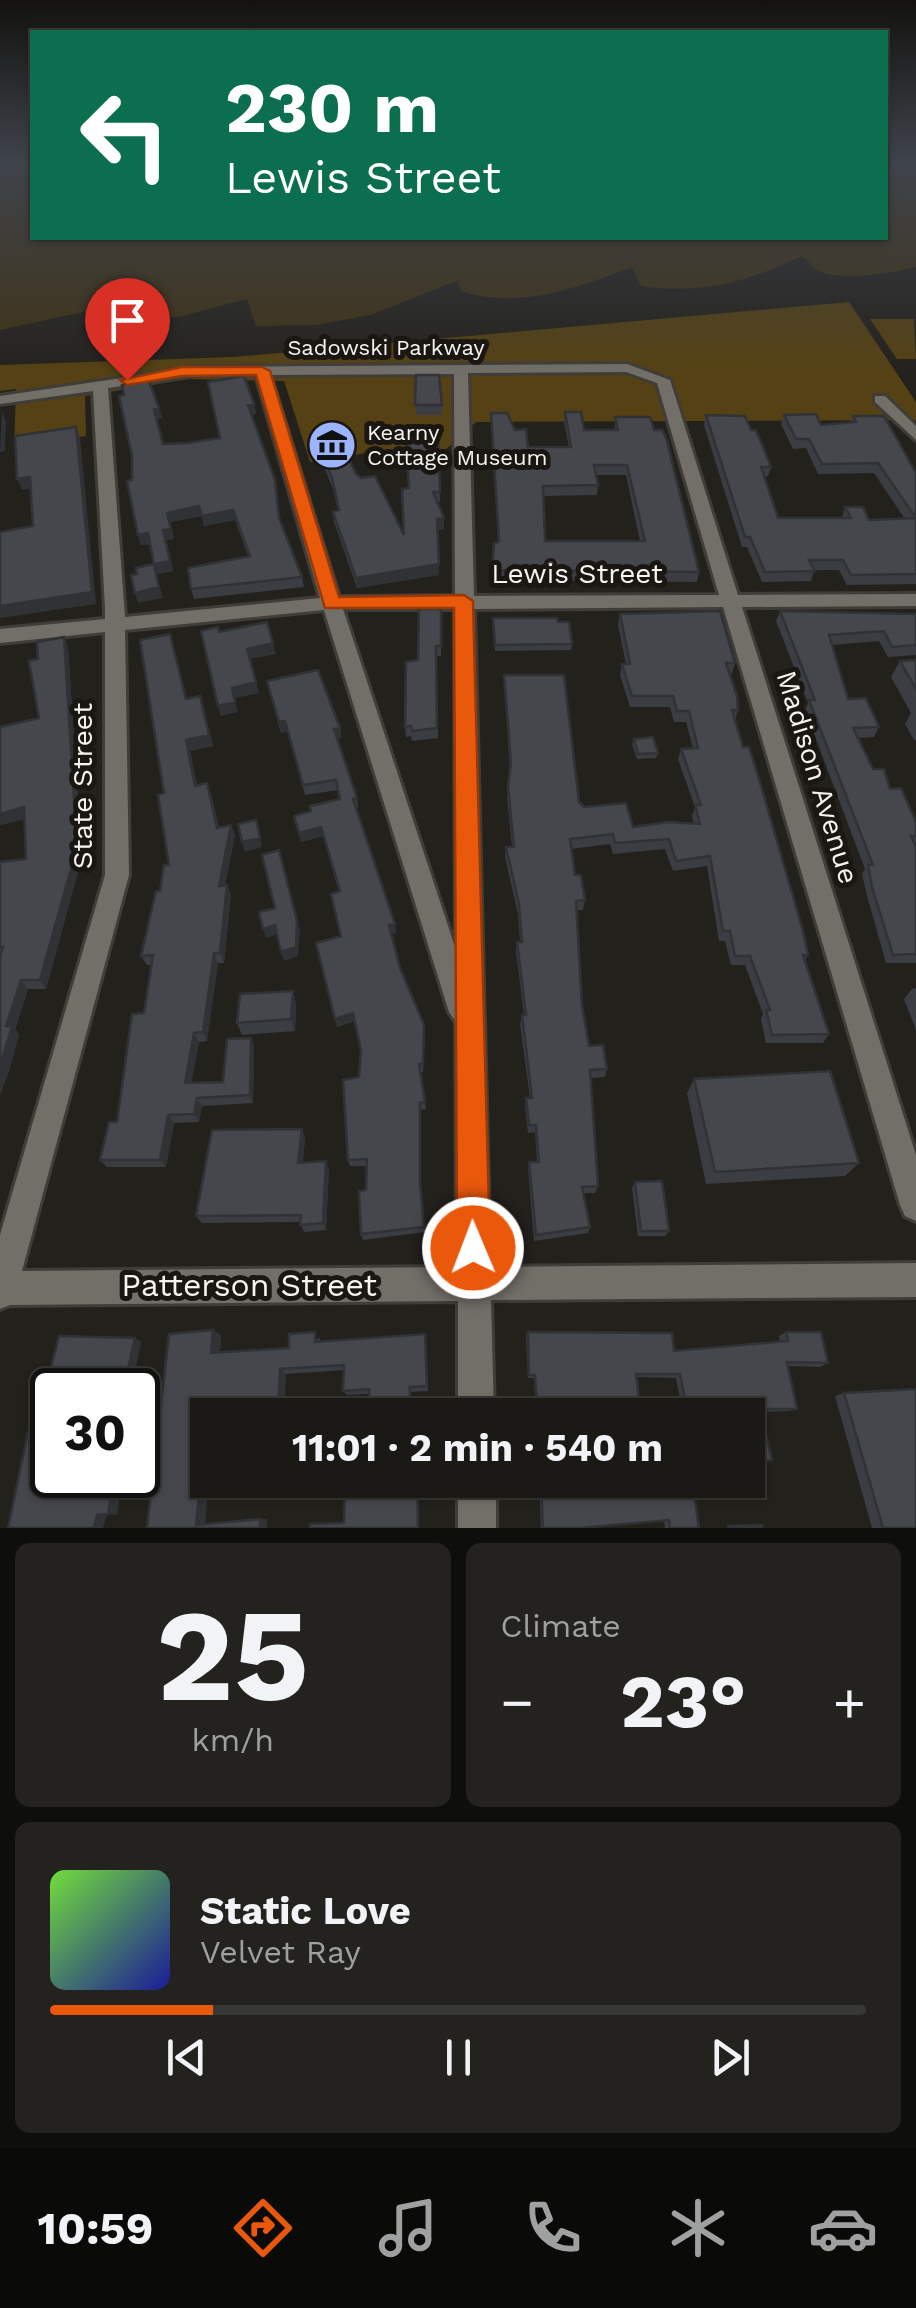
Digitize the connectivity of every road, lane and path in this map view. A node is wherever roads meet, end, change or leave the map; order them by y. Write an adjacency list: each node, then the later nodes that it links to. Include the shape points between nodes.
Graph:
1 (461, 369): 2 (street, Sadowski Parkway); 3 (street, Sadowski Parkway, via 627,368); 10 (street)
2 (262, 371): 4 (street, Sadowski Parkway, via 182,372); 11 (street)
3 (653, 374): 8 (street, Madison Avenue, via 668,386)
4 (100, 384): 6 (street, Sadowski Parkway); 12 (street, State Street)
5 (880, 399): 7 (street)
6 (0, 400)
7 (916, 435)
8 (732, 600): 9 (street, Lewis Street); 10 (street, Lewis Street); 15 (street, Madison Avenue)
9 (916, 600)
10 (464, 601): 11 (street, Lewis Street); 14 (street)
11 (332, 603): 12 (street, Lewis Street); 14 (street)
12 (112, 624): 13 (street, Lewis Street); 18 (street, State Street, via 117,876)
13 (0, 636)
14 (470, 1033): 17 (street)
15 (916, 1204)
16 (916, 1280): 17 (street, Patterson Street)
17 (474, 1284): 18 (street, Patterson Street); 19 (street)
18 (1, 1290)
19 (476, 1398)
20 (476, 1498): 21 (street)
21 (477, 1528)

